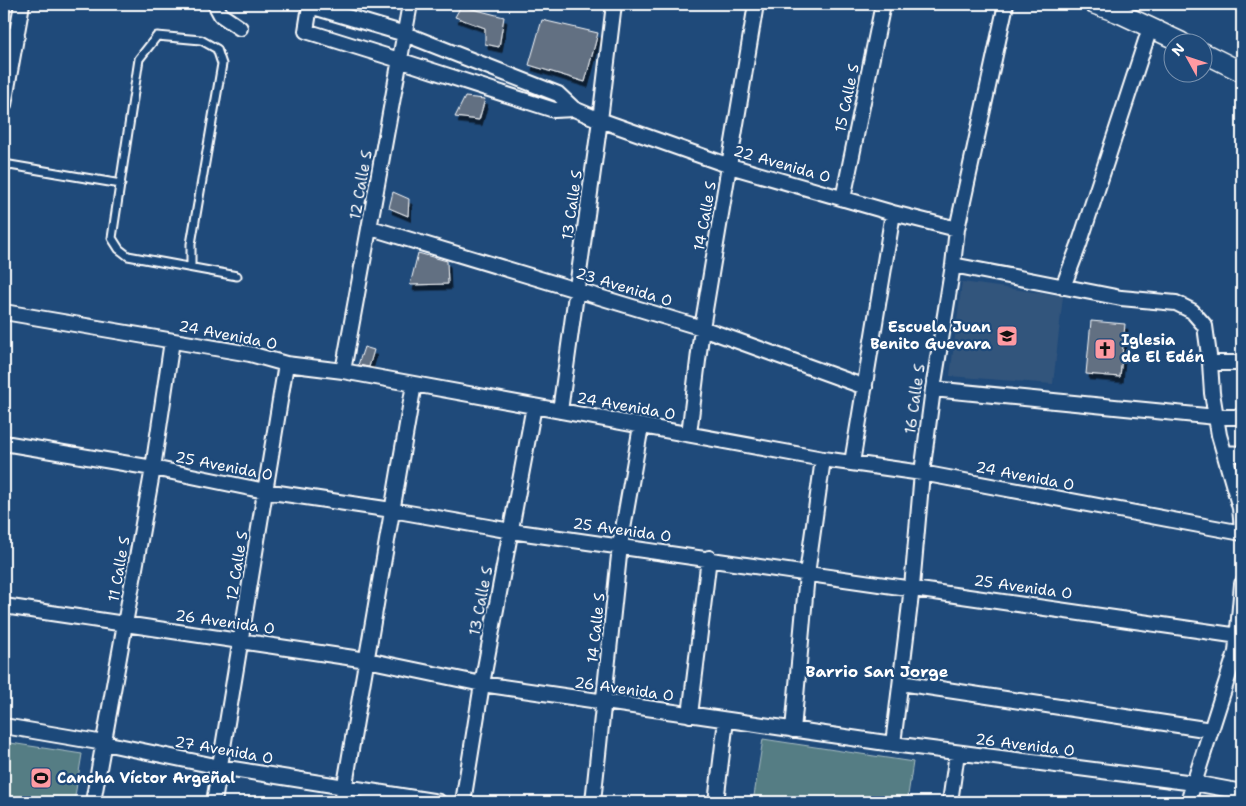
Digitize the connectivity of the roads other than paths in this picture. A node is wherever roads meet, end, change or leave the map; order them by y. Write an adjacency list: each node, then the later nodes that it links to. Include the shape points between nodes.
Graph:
1 (22, 4): 15 (street)
2 (215, 4): 11 (street, via 221,15)
3 (410, 4): 13 (street, 12 Calle S)
4 (614, 4): 23 (street, 13 Calle S)
5 (756, 4): 25 (street, 14 Calle S)
6 (883, 4): 27 (street, 15 Calle S)
7 (1006, 4): 30 (street, 16 Calle S)
8 (1094, 4): 10 (street)
9 (309, 5): 13 (street); 18 (street, via 306,31)
10 (1121, 8): 12 (street)
11 (240, 28)
12 (1150, 28): 14 (street); 34 (street)
13 (405, 34): 16 (street); 18 (street, 12 Calle S)
14 (1164, 34)
15 (10, 35): 21 (street)
16 (454, 54): 20 (street); 22 (street, via 558,94)
17 (1214, 58): 19 (street)
18 (399, 60): 20 (street); 29 (street, 12 Calle S)
19 (1242, 72)
20 (447, 76): 22 (street, via 554,110)
21 (4, 105)
22 (574, 109): 23 (street, 22 Avenida O)
23 (600, 120): 25 (street, 22 Avenida O); 35 (street, 13 Calle S)
24 (4, 164): 26 (lane)
25 (730, 166): 27 (street, 22 Avenida O); 37 (street, 14 Calle S)
26 (121, 184): 32 (lane, via 112,238 119,249 128,256); 32 (lane, via 139,59 146,48 157,36 200,40 218,49 222,64 191,244)
27 (842, 199): 28 (street, 22 Avenida O)
28 (892, 213): 30 (street, 22 Avenida O); 44 (street)
29 (371, 228): 35 (street, 23 Avenida O); 42 (street, 12 Calle S)
30 (957, 229): 31 (street, 16 Calle S)
31 (953, 265): 34 (street); 45 (street, 16 Calle S)
32 (191, 267): 33 (lane)
33 (237, 276)
34 (1063, 287): 39 (street, via 1121,298 1176,303 1192,311 1205,326)
35 (576, 290): 37 (street, 23 Avenida O); 47 (street, 13 Calle S)
36 (4, 312): 38 (street, 24 Avenida O)
37 (702, 328): 44 (street, 23 Avenida O); 51 (street, 14 Calle S)
38 (172, 341): 40 (street, 24 Avenida O, via 250,354); 57 (street, 11 Calle S)
39 (1210, 363): 41 (street); 48 (street)
40 (286, 364): 42 (street, 24 Avenida O); 59 (street, 12 Calle S)
41 (1242, 364)
42 (343, 372): 43 (street, 24 Avenida O)
43 (414, 384): 46 (street, 24 Avenida O); 61 (street)
44 (865, 387): 56 (street)
45 (933, 389): 48 (street); 58 (street, 16 Calle S)
46 (534, 406): 47 (street, 24 Avenida O); 63 (street, 13 Calle S)
47 (560, 411): 50 (street, 24 Avenida O)
48 (1216, 417): 49 (street); 53 (street)
49 (1242, 417)
50 (641, 426): 51 (street, 24 Avenida O); 65 (street, 14 Calle S)
51 (689, 434): 55 (street, 24 Avenida O)
52 (4, 443): 57 (street, 25 Avenida O)
53 (1224, 453): 54 (street); 60 (street)
54 (1242, 454)
55 (823, 459): 56 (street, 24 Avenida O); 67 (street)
56 (852, 463): 58 (street, 24 Avenida O)
57 (154, 468): 59 (street, 25 Avenida O); 71 (street, 11 Calle S)
58 (922, 472): 64 (street, 24 Avenida O); 69 (street, 16 Calle S)
59 (265, 491): 61 (street, 25 Avenida O); 73 (street, 12 Calle S)
60 (1239, 492): 62 (street)
61 (392, 510): 63 (street, 25 Avenida O); 74 (street)
62 (1242, 529)
63 (511, 531): 65 (street, 25 Avenida O); 76 (street, 13 Calle S)
64 (1242, 534)
65 (620, 546): 66 (street, 25 Avenida O); 77 (street, 14 Calle S)
66 (709, 558): 67 (street, 25 Avenida O); 78 (street)
67 (807, 574): 69 (street, 25 Avenida O); 81 (street)
68 (1242, 584): 72 (street)
69 (912, 588): 72 (street, 25 Avenida O); 75 (street, 16 Calle S)
70 (4, 606): 71 (street, 26 Avenida O)
71 (126, 624): 73 (street, 26 Avenida O); 83 (street, 11 Calle S)
72 (1239, 636): 82 (street)
73 (241, 640): 74 (street, 26 Avenida O); 86 (street, 12 Calle S)
74 (367, 660): 76 (street, 26 Avenida O); 88 (street)
75 (901, 683): 82 (street); 84 (street, 16 Calle S)
76 (482, 684): 77 (street, 26 Avenida O); 94 (street, 13 Calle S)
77 (605, 702): 78 (street, 26 Avenida O); 95 (street, 14 Calle S)
78 (690, 715): 79 (street, 26 Avenida O)
79 (726, 720): 81 (street, 26 Avenida O); 96 (street)
80 (4, 726): 83 (street, 27 Avenida O)
81 (793, 730): 84 (street, 26 Avenida O)
82 (1211, 730): 87 (street)
83 (104, 743): 86 (street, 27 Avenida O); 90 (street, 11 Calle S)
84 (894, 744): 85 (street, 26 Avenida O)
85 (957, 753): 87 (street, 26 Avenida O); 97 (street)
86 (220, 767): 88 (street, 27 Avenida O); 91 (street, 12 Calle S)
87 (1194, 784): 89 (street, 26 Avenida O); 98 (street)
88 (345, 787): 92 (street); 93 (street, 27 Avenida O)
89 (1242, 792)
90 (92, 802)
91 (214, 802)
92 (342, 802)
93 (439, 802)
94 (463, 802)
95 (594, 802)
96 (716, 802)
97 (950, 802)
98 (1188, 802)

